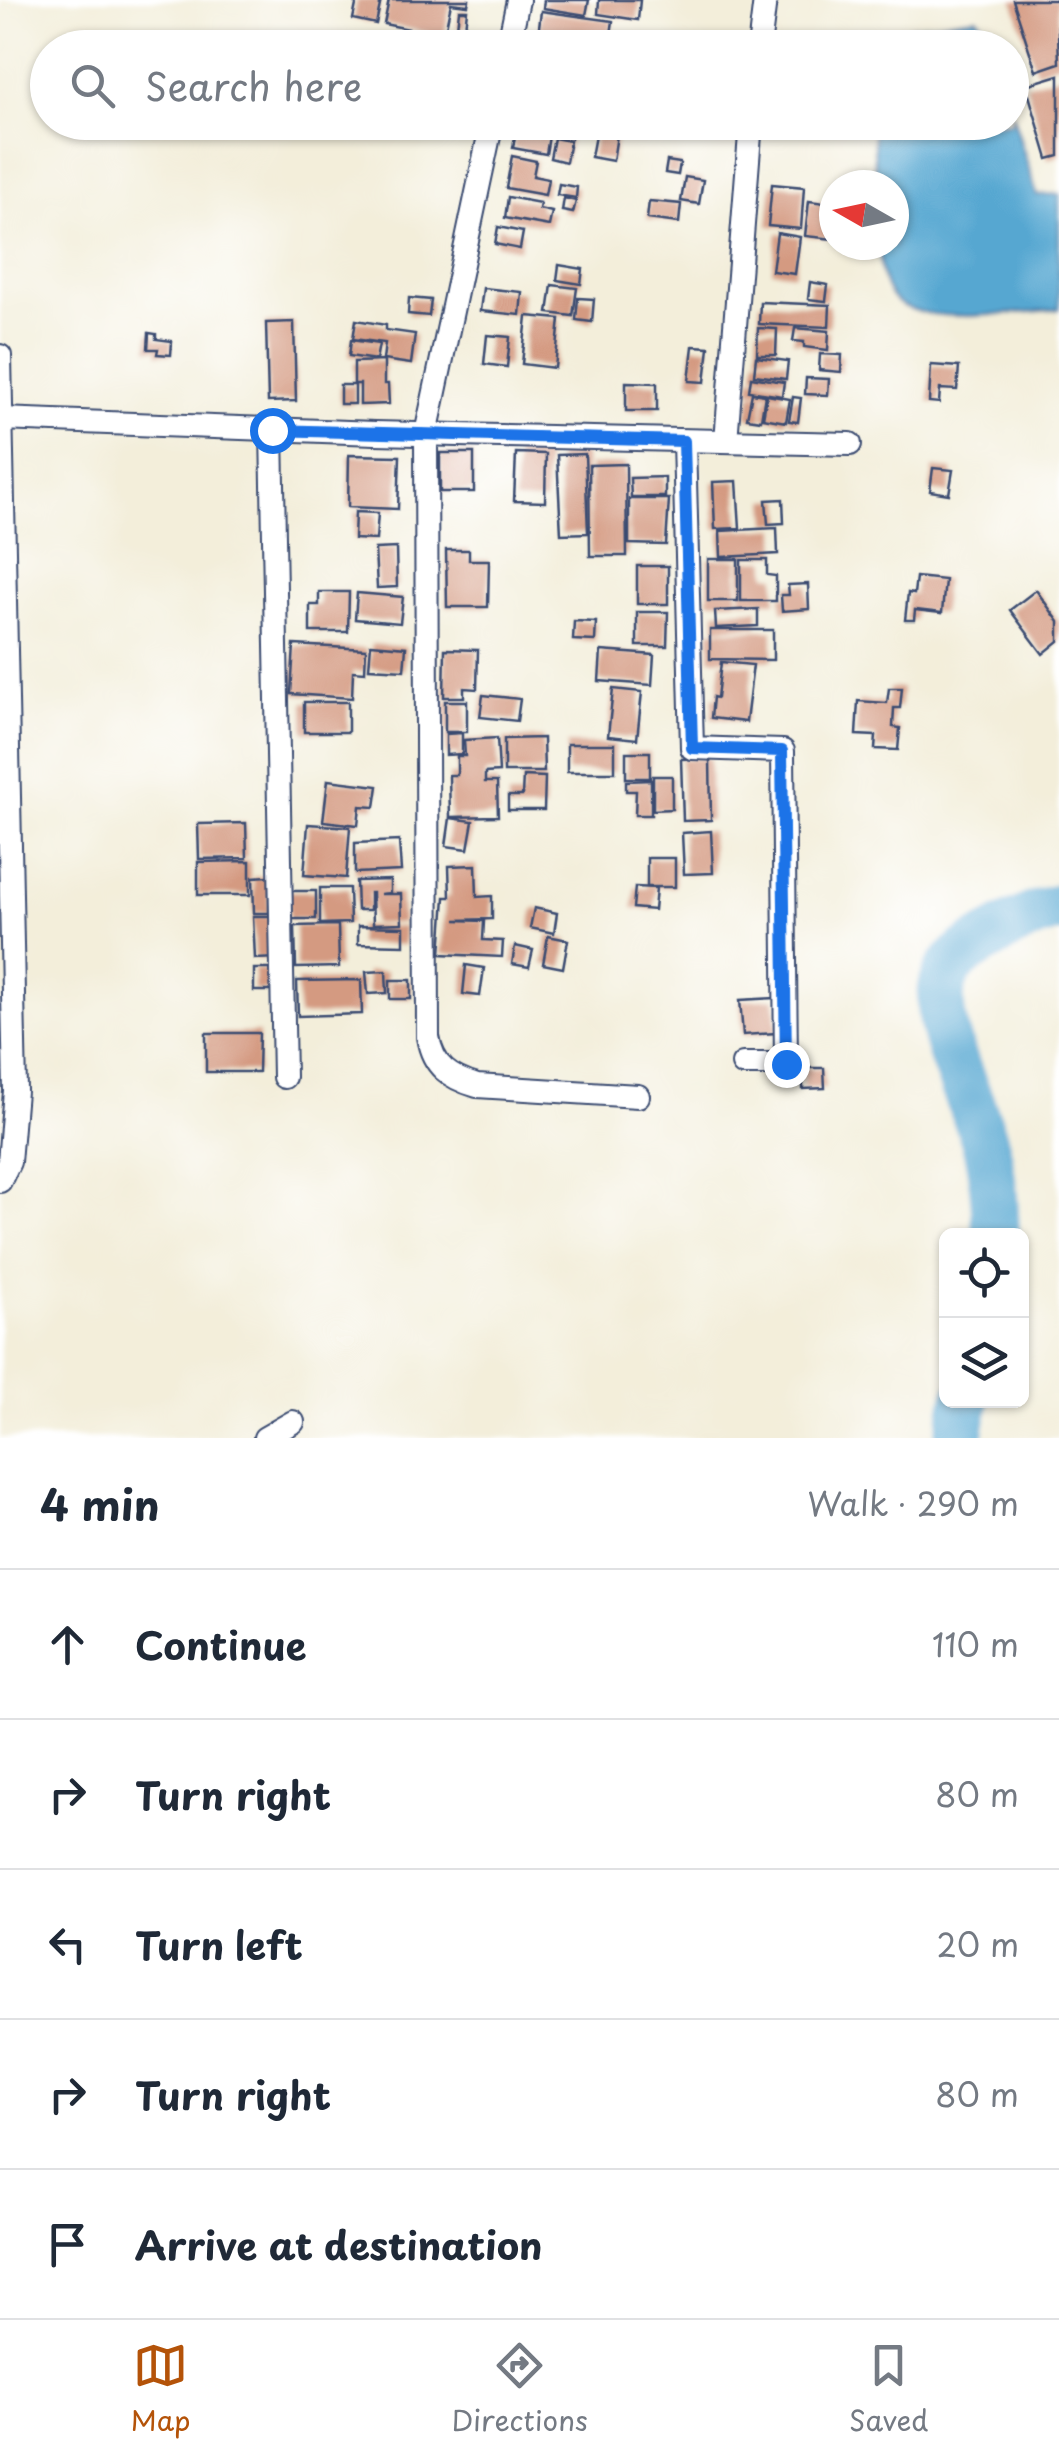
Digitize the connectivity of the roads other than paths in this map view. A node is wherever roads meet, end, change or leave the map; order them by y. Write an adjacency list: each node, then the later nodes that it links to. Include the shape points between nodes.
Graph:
1 (518, 0): 3 (street)
2 (766, 0): 4 (street)
3 (512, 30)
4 (762, 30)
5 (488, 140): 10 (street)
6 (751, 140): 12 (street)
7 (0, 356): 8 (street)
8 (1, 419): 9 (street); 14 (street)
9 (272, 430): 10 (street); 16 (street)
10 (426, 434): 11 (street); 17 (street, via 430,1051 443,1071 478,1086)
11 (684, 441): 12 (street); 15 (street, via 692,748 782,751 786,1064)
12 (726, 441): 13 (street)
13 (850, 444)
14 (6, 937): 18 (street, via 15,1091 9,1162)
15 (742, 1064)
16 (284, 1077)
17 (638, 1096)
18 (0, 1181)
19 (293, 1422): 20 (street)
20 (265, 1438)

